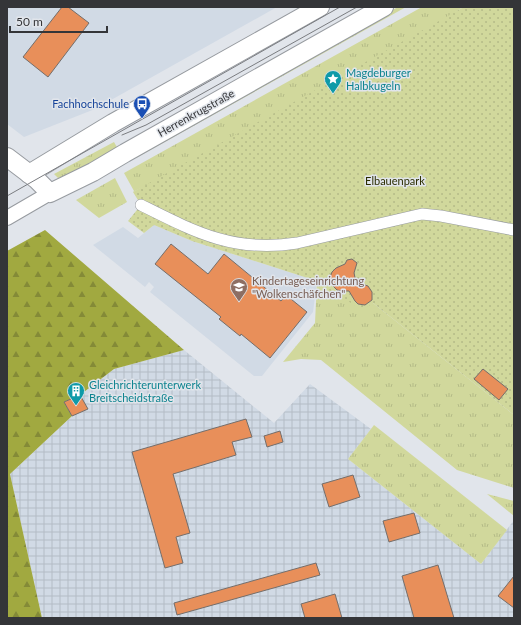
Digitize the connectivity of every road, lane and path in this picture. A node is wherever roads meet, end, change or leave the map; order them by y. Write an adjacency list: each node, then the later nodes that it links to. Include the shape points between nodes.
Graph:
1 (320, 7): 4 (street, via 120,119)
2 (384, 7): 5 (street, Herrenkrugstraße, via 93,172)
3 (7, 157): 4 (street)
4 (29, 174): 5 (street)
5 (50, 193): 7 (street, Herrenkrugstraße)
6 (141, 205): 8 (street, via 206,236 259,246 297,243 422,214)
7 (7, 218)
8 (514, 230)

